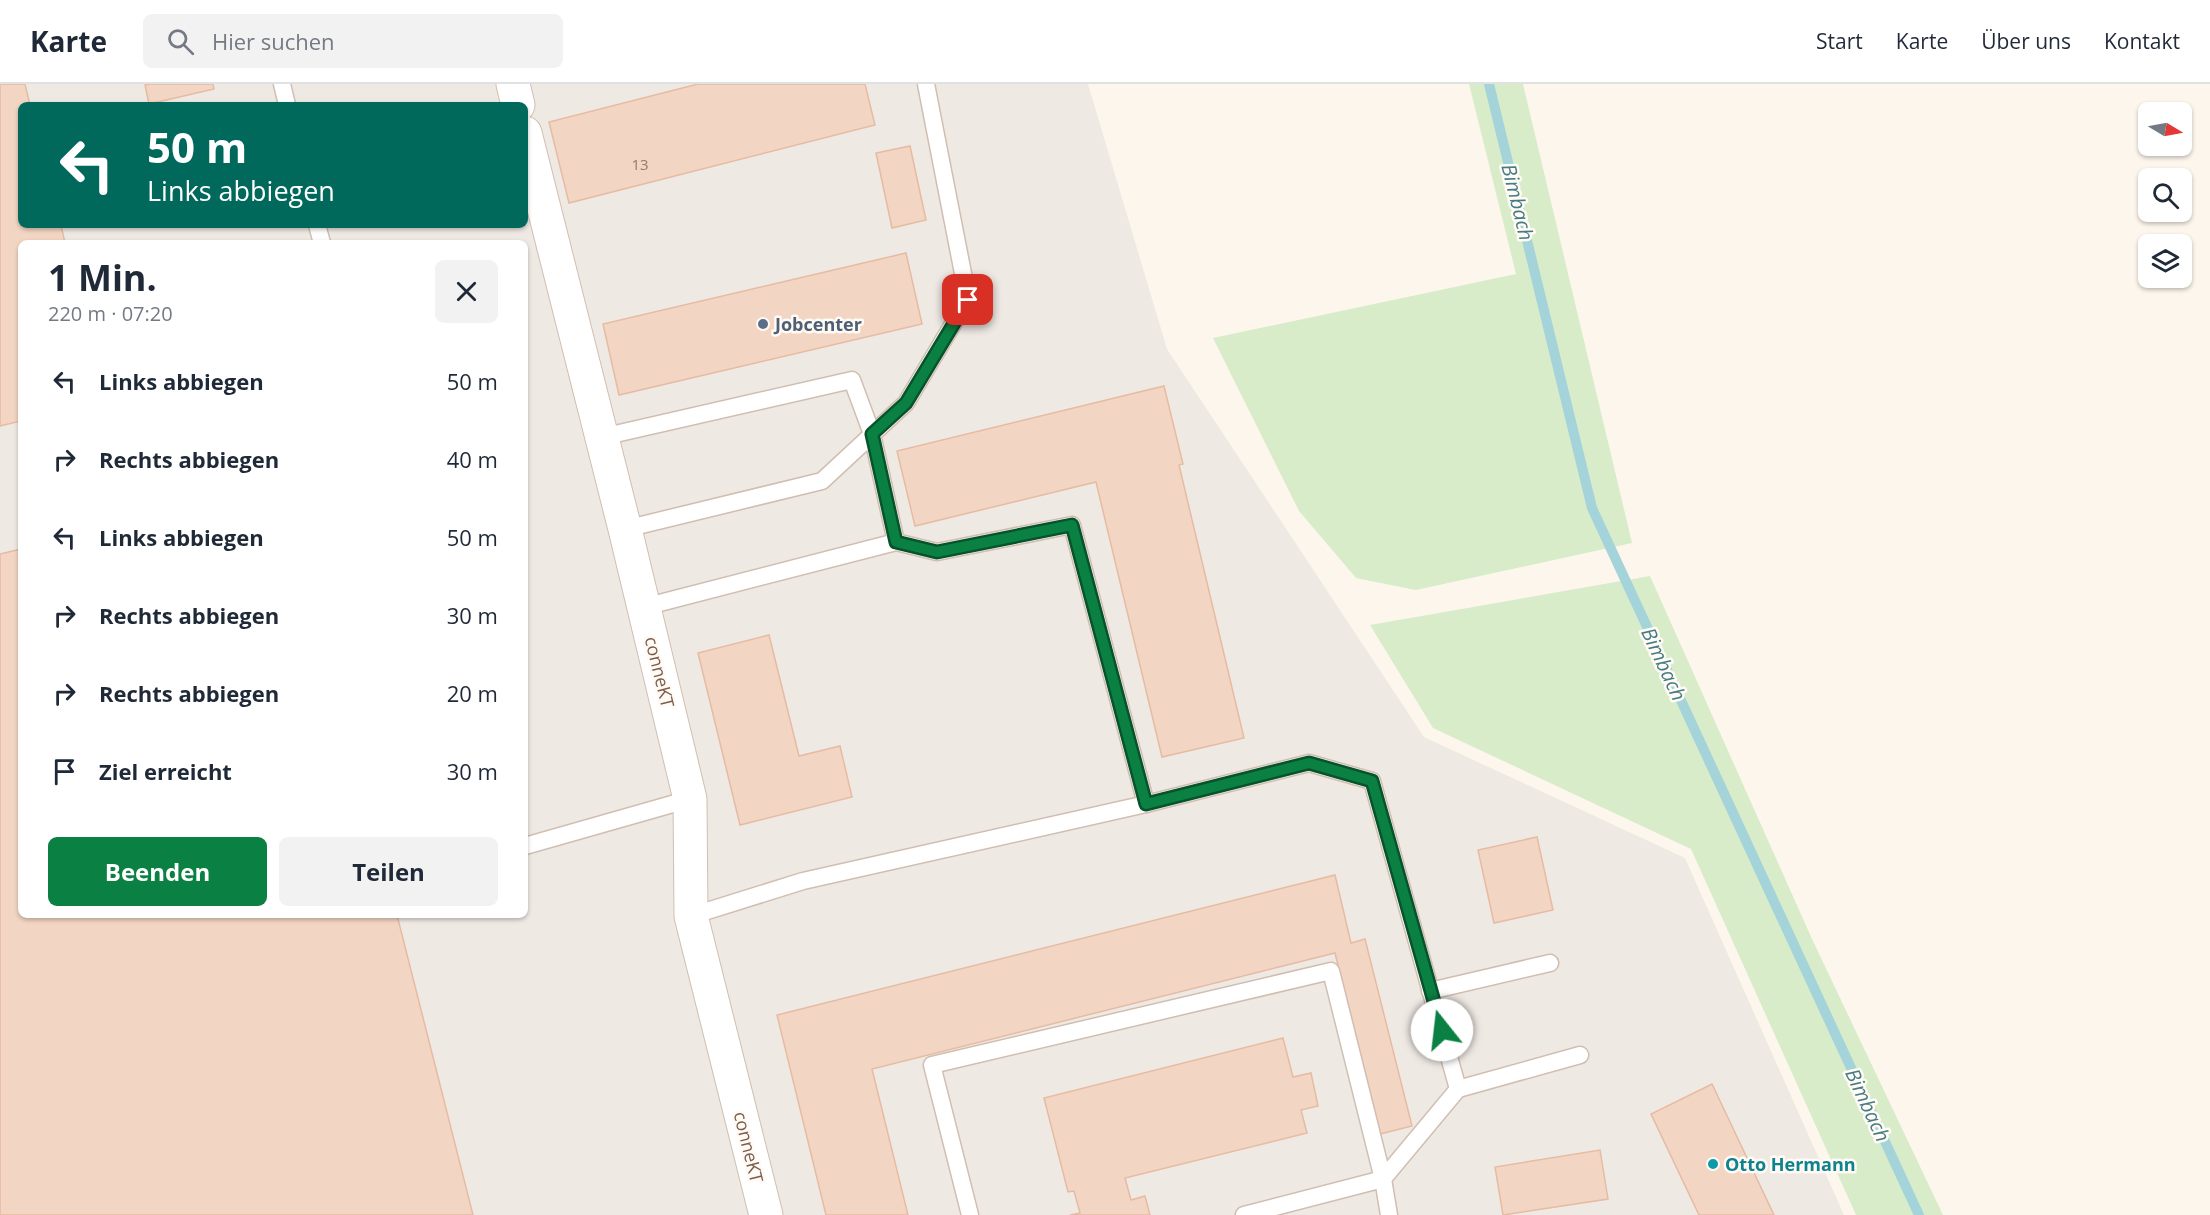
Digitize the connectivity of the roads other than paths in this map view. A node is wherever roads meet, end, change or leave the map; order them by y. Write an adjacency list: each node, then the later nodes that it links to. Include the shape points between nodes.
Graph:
1 (282, 84): 4 (lane)
2 (513, 84): 5 (street)
3 (926, 84): 7 (lane, via 968,300 906,403)
4 (286, 102)
5 (517, 102)
6 (528, 145): 8 (street, conneKT)
7 (872, 434): 8 (lane, via 852,380); 9 (lane, via 822,481); 10 (lane)
8 (602, 437): 9 (street, conneKT)
9 (626, 529): 11 (street, conneKT)
10 (896, 542): 11 (lane); 13 (lane, via 937,552 1072,525)
11 (644, 607): 12 (street, conneKT)
12 (690, 799): 14 (lane); 15 (street, conneKT)
13 (1146, 804): 15 (lane, via 803,881); 17 (lane, via 1309,763 1372,781)
14 (528, 845)
15 (691, 916): 21 (street, conneKT)
16 (1550, 963): 17 (lane)
17 (1430, 991): 19 (lane)
18 (1580, 1055): 19 (lane)
19 (1458, 1089): 20 (lane)
20 (1383, 1179): 22 (lane, via 1331,971 932,1065); 23 (lane); 24 (lane)
21 (766, 1215)
22 (970, 1215)
23 (1244, 1215)
24 (1389, 1215)

